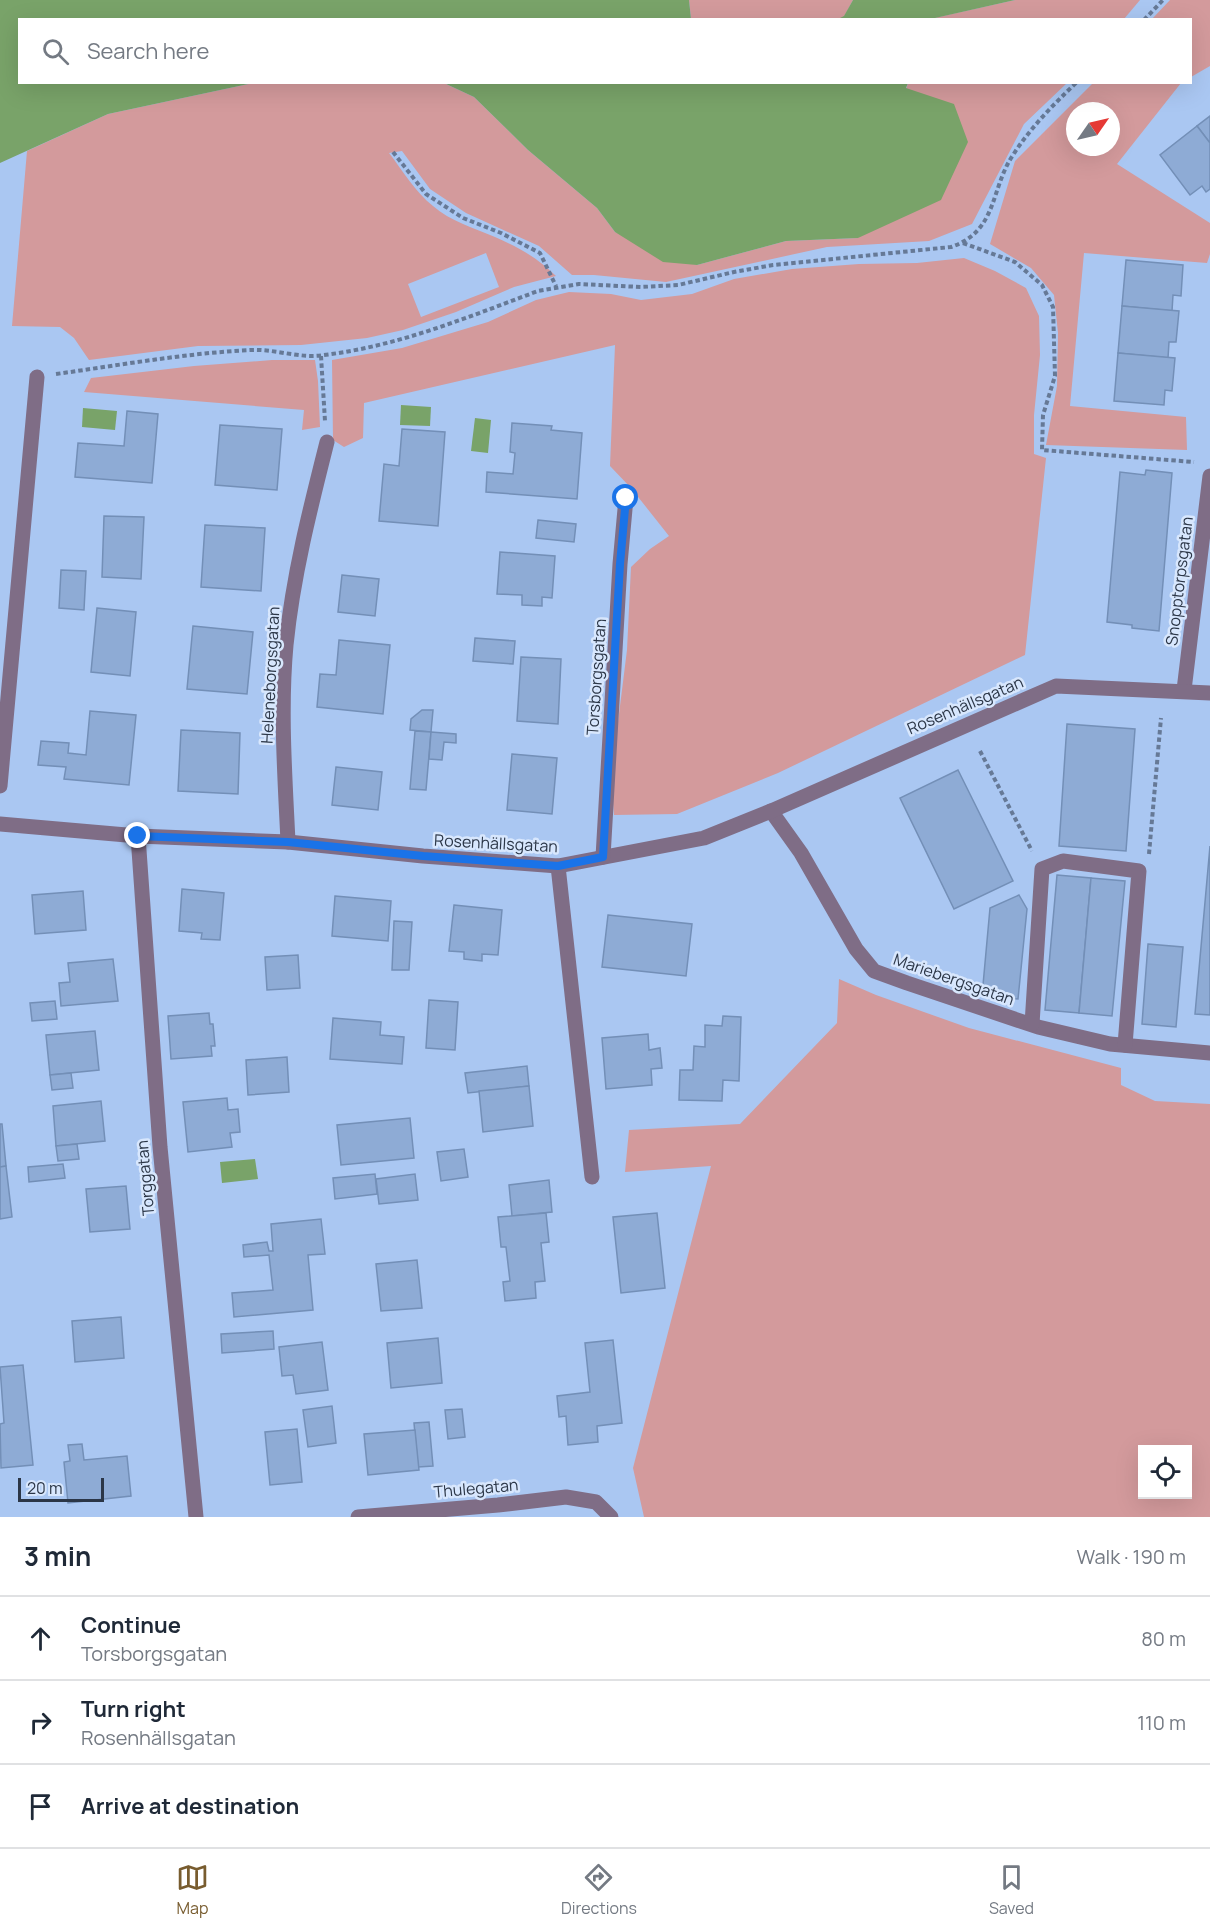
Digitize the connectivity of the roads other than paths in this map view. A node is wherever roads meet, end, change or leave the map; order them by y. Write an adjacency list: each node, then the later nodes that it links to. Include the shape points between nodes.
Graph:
1 (37, 377): 7 (street)
2 (327, 442): 11 (street, Heleneborgsgatan, via 292,594 286,647 283,734)
3 (1210, 476): 5 (street, Snopptorpsgatan)
4 (626, 498): 12 (street, Torsborgsgatan)
5 (1184, 690): 6 (street, Rosenhällsgatan); 8 (street, Rosenhällsgatan, via 1056,686)
6 (1210, 693)
7 (0, 786)
8 (771, 811): 12 (street, Rosenhällsgatan, via 704,838); 14 (street, Mariebergsgatan, via 801,853 856,949 874,970)
9 (0, 824): 10 (street, Rosenhällsgatan)
10 (138, 836): 11 (street, Rosenhällsgatan); 18 (street, Torggatan, via 160,1148)
11 (288, 842): 13 (street, Rosenhällsgatan)
12 (603, 857): 13 (street, Rosenhällsgatan)
13 (558, 866): 17 (street)
14 (1032, 1024): 15 (street, Mariebergsgatan); 15 (street, via 1042,869 1063,861 1139,871)
15 (1125, 1046): 16 (street, Mariebergsgatan)
16 (1210, 1053)
17 (592, 1177)
18 (196, 1517)
19 (358, 1517): 20 (street, Thulegatan, via 566,1497 596,1502)
20 (611, 1517)

